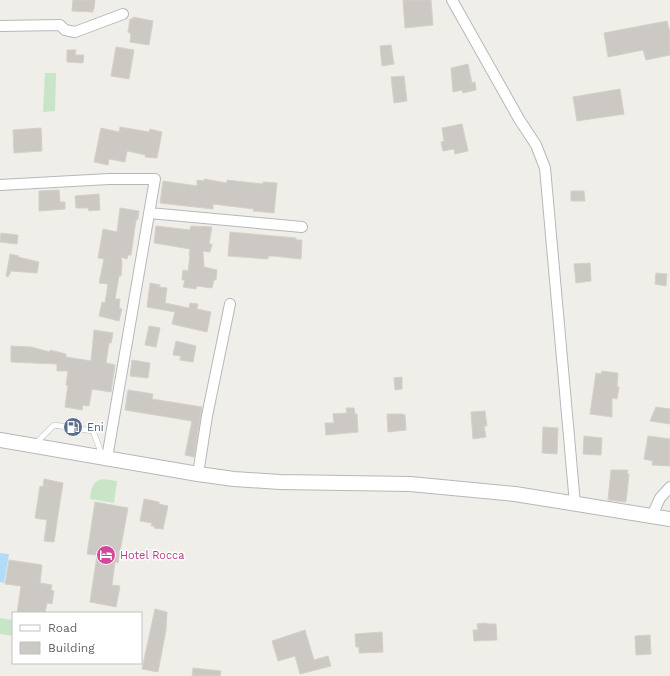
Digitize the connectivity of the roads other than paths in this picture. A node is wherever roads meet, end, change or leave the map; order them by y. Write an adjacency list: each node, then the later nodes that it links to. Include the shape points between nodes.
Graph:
1 (452, 0): 13 (street, via 536,145 545,168)
2 (123, 14): 3 (street, via 74,32 65,30 60,25)
3 (0, 26)
4 (0, 185): 5 (street, via 155,179)
5 (149, 213): 6 (street); 10 (street)
6 (302, 227)
7 (230, 304): 11 (street)
8 (0, 440): 9 (main road)
9 (33, 446): 10 (main road); 10 (lane, via 54,425 93,430)
10 (105, 458): 11 (main road)
11 (198, 474): 13 (main road, via 280,482 410,484 514,494)
12 (670, 487): 14 (street, via 660,498)
13 (575, 504): 14 (main road)
14 (652, 516): 15 (main road)
15 (670, 519)

